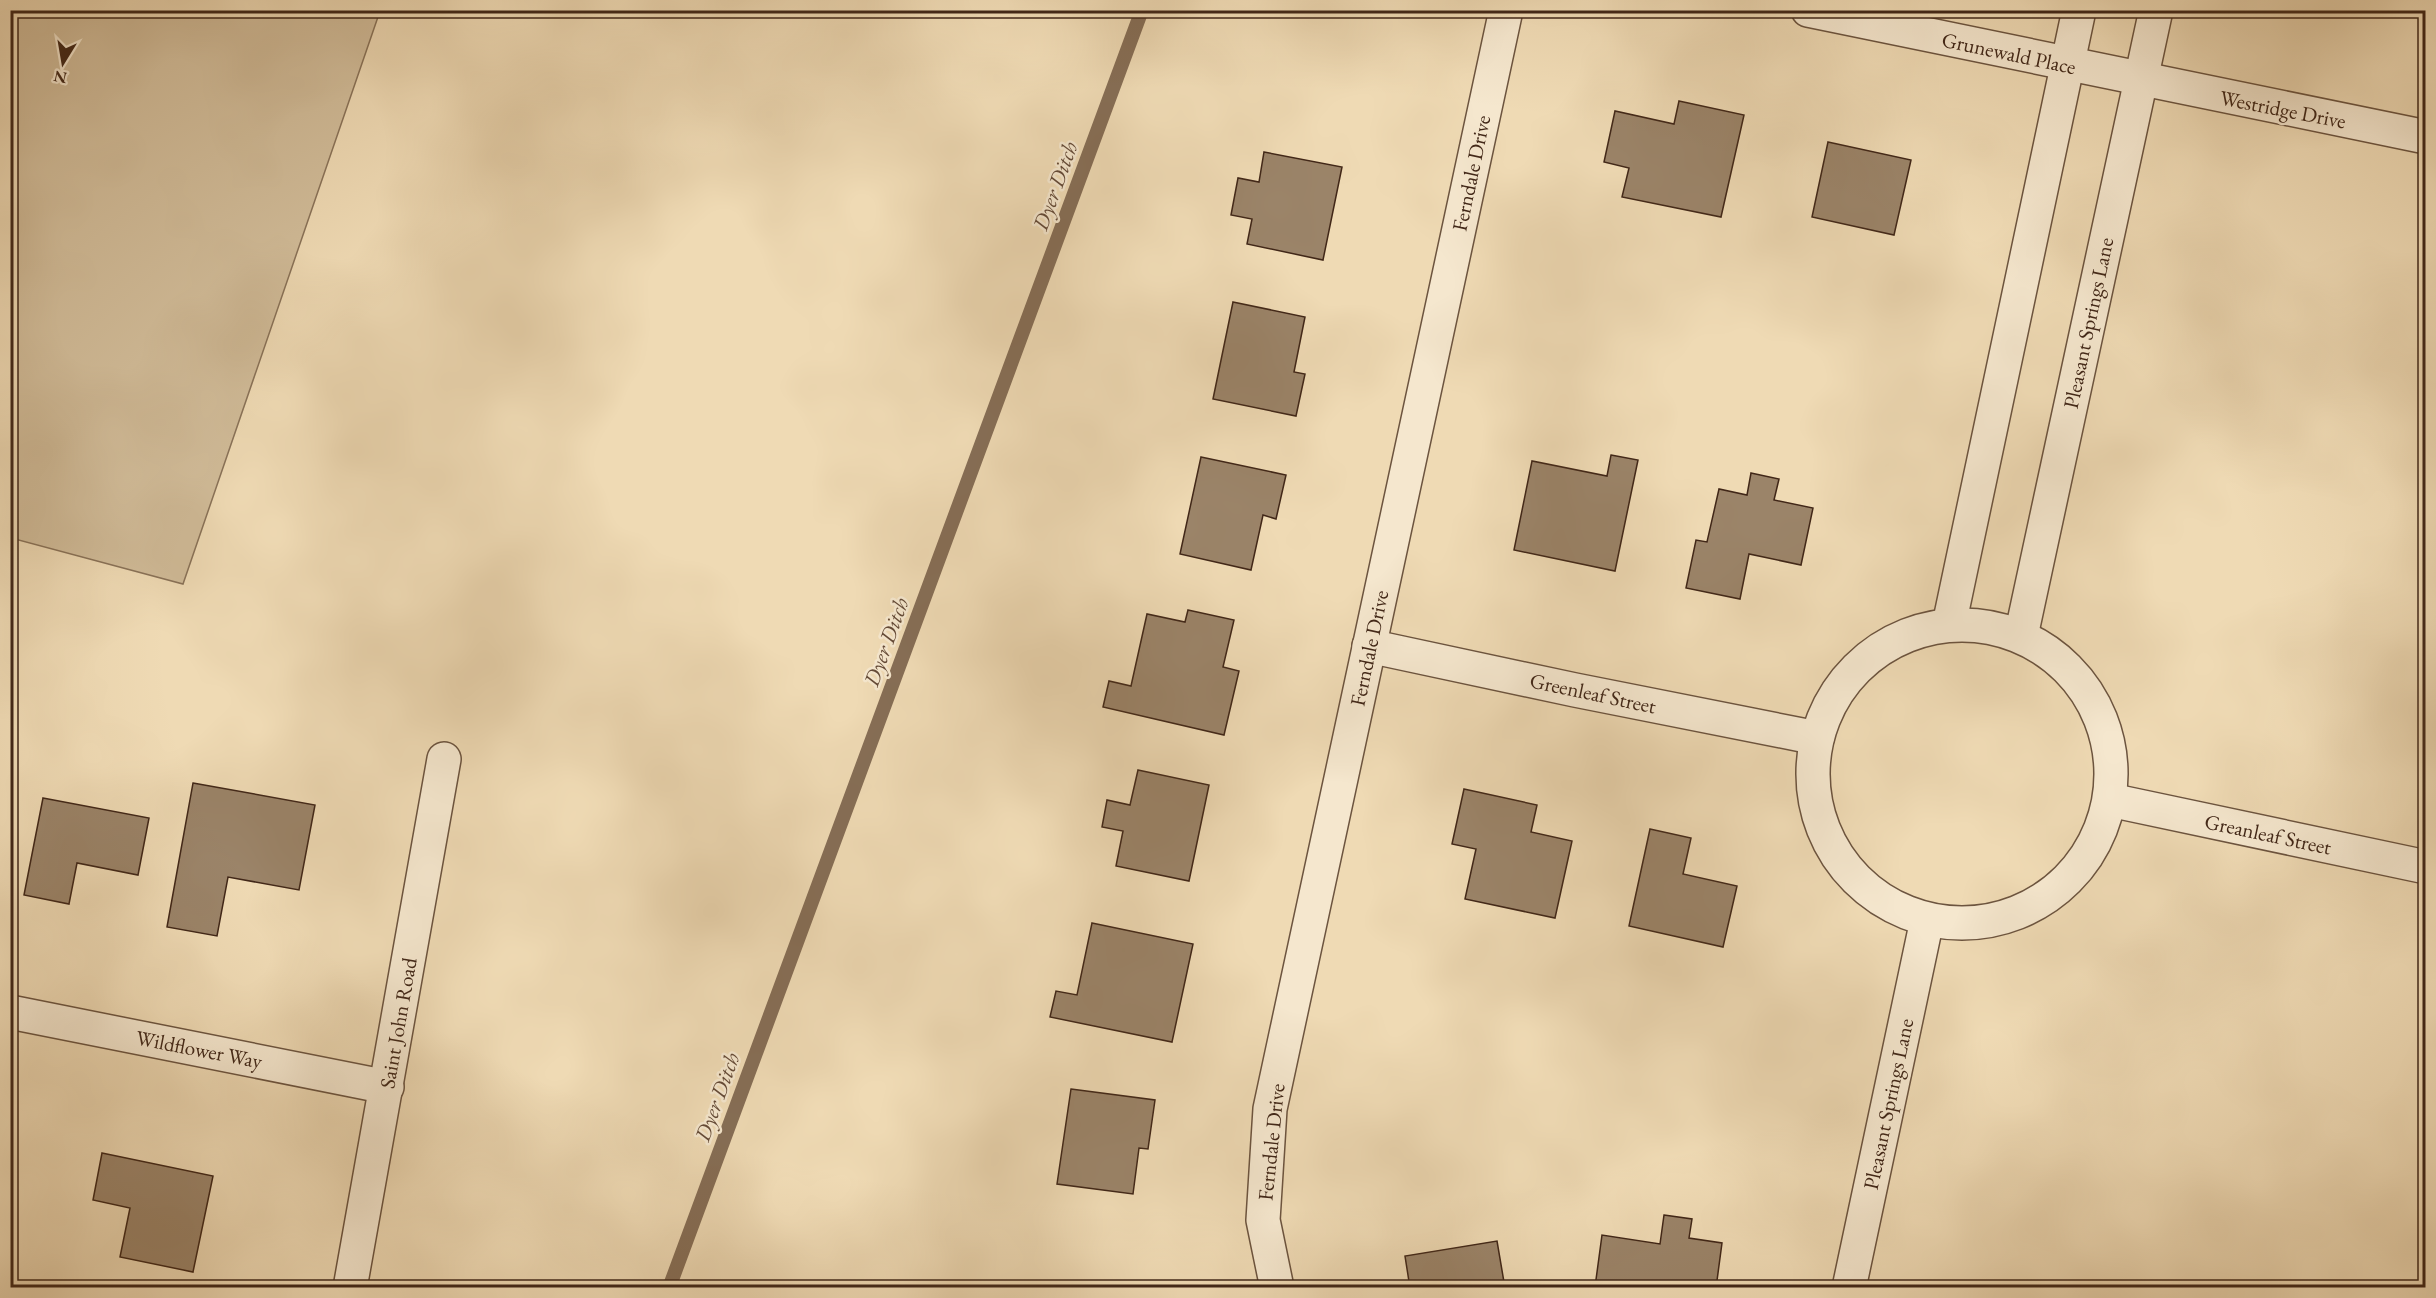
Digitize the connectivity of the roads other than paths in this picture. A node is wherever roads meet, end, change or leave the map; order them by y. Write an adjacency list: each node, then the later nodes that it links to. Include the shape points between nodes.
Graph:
1 (1506, 10): 10 (street, Ferndale Drive)
2 (1808, 10): 5 (street, Grunewald Place)
3 (2079, 10): 5 (street)
4 (2156, 10): 6 (street, Pleasant Springs Lane)
5 (2067, 66): 6 (street, Grunewald Place); 8 (street)
6 (2141, 81): 7 (street, Westridge Drive); 9 (street, Pleasant Springs Lane)
7 (2426, 137)
8 (1949, 625): 9 (street, via 1985,626); 11 (street, via 1904,636 1864,660 1834,695)
9 (2021, 636): 13 (street, via 2063,663 2094,702 2110,750)
10 (1370, 646): 11 (street, Greenleaf Street); 19 (street, Ferndale Drive, via 1270,1109 1263,1220)
11 (1817, 738): 15 (street, via 1813,784 1823,831 1848,870 1883,902)
12 (444, 759): 17 (street, Saint John Road)
13 (2110, 800): 14 (street, Greanleaf Street); 15 (street, via 2094,846 2064,884 2023,911 1976,923)
14 (2426, 867)
15 (1927, 920): 20 (street, Pleasant Springs Lane)
16 (10, 1012): 17 (street, Wildflower Way)
17 (387, 1087): 18 (street, Saint John Road)
18 (350, 1287)
19 (1277, 1287)
20 (1849, 1287)

